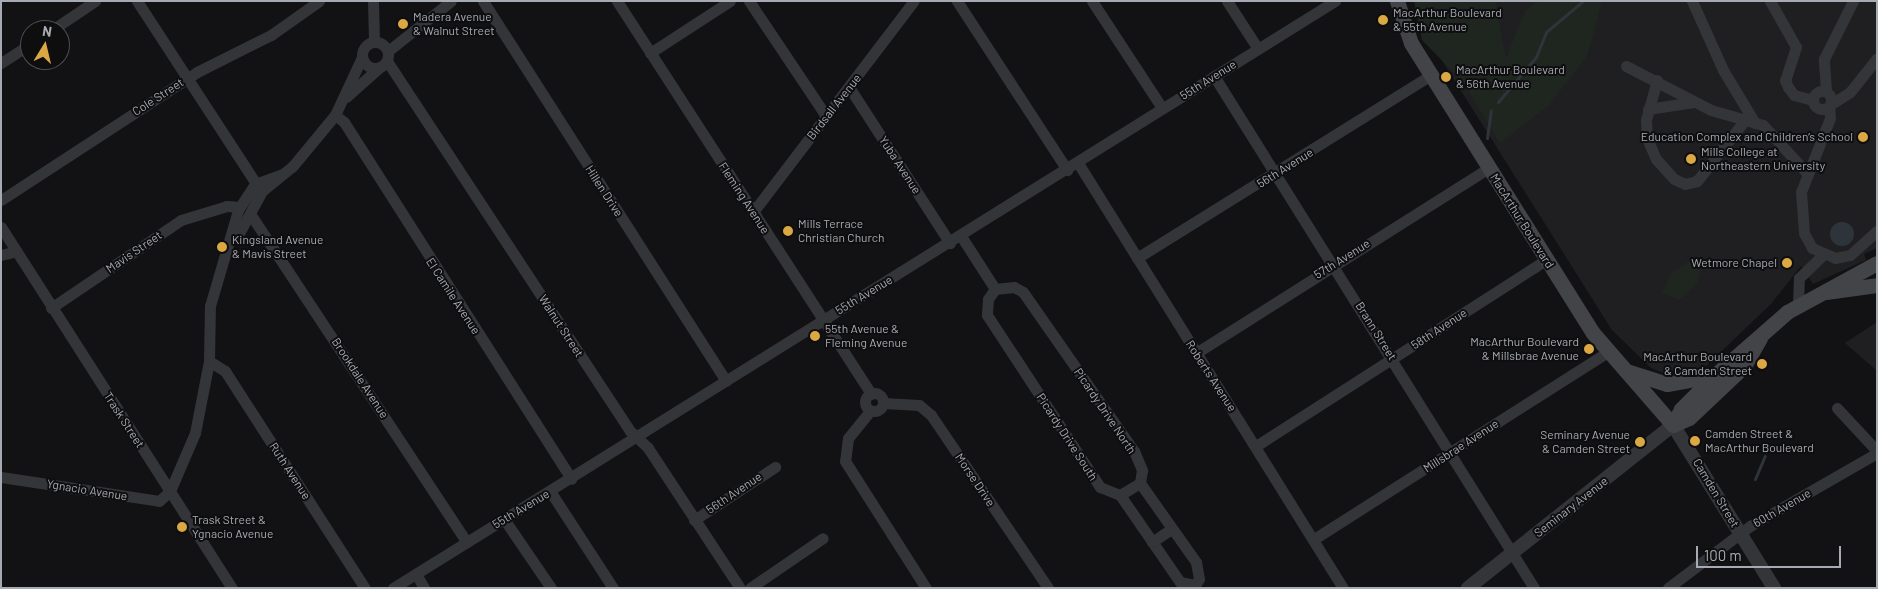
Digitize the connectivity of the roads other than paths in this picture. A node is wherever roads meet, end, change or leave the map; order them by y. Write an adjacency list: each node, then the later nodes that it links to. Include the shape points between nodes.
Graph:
1 (95, 1): 19 (street)
2 (137, 1): 31 (street)
3 (319, 1): 31 (street, Cole Street, via 271,35)
4 (373, 1): 20 (street)
5 (451, 1): 26 (street)
6 (483, 1): 78 (street, Hillen Drive)
7 (617, 1): 23 (street, Fleming Avenue)
8 (730, 1): 23 (street)
9 (749, 1): 42 (street)
10 (914, 1): 33 (street, Birdsall Avenue)
11 (957, 1): 46 (street)
12 (1092, 1): 39 (street)
13 (1227, 1): 21 (street)
14 (1335, 1): 21 (street, 55th Avenue)
15 (1397, 1): 29 (main road, MacArthur Boulevard, via 1402,27)
16 (1692, 1): 43 (street)
17 (1770, 1): 36 (street, via 1796,47 1785,80 1788,87 1794,95)
18 (1853, 1): 34 (street, via 1824,59)
19 (67, 20)
20 (374, 42): 24 (street, via 365,47); 26 (street)
21 (1258, 49): 30 (street, 55th Avenue)
22 (20, 51): 27 (street)
23 (650, 53): 52 (street, Fleming Avenue)
24 (362, 57): 26 (street, via 367,65); 35 (street)
25 (1877, 58): 38 (street, via 1850,92)
26 (385, 60): 35 (street); 84 (street, Walnut Street)
27 (1, 63)
28 (1626, 66): 32 (street)
29 (1431, 75): 45 (main road, MacArthur Boulevard); 48 (street, 56th Avenue)
30 (1214, 76): 39 (street, 55th Avenue); 48 (street, Brann Street)
31 (187, 78): 49 (street); 50 (street, Cole Street)
32 (1656, 80): 37 (street); 40 (street)
33 (849, 87): 42 (street, Birdsall Avenue); 56 (street, Yuba Avenue)
34 (1826, 91): 36 (street, via 1817,92); 38 (street)
35 (346, 98): 41 (street)
36 (1813, 100): 38 (street, via 1818,108)
37 (1693, 102): 40 (street); 43 (street)
38 (1830, 105): 47 (street, via 1830,118)
39 (1162, 108): 44 (street, 55th Avenue)
40 (1648, 109): 43 (street, via 1650,148 1674,179 1685,184 1704,174)
41 (335, 115): 49 (street, via 282,174); 90 (street, El Camile Avenue, via 342,120)
42 (826, 116): 52 (street, Birdsall Avenue)
43 (1750, 121): 47 (street, via 1770,132)
44 (1078, 163): 46 (street, 55th Avenue); 60 (street, Roberts Avenue)
45 (1489, 168): 61 (main road, MacArthur Boulevard); 63 (street, 57th Avenue)
46 (1067, 170): 55 (street, 55th Avenue)
47 (1806, 172): 59 (street, via 1800,223 1812,248)
48 (1276, 175): 60 (street, 56th Avenue); 63 (street, Brann Street)
49 (258, 188): 51 (street)
50 (1, 200)
51 (244, 212): 69 (street, Mavis Street, via 221,209 181,220); 75 (street, via 210,306); 101 (street, Brookdale Avenue)
52 (753, 212): 70 (street, Fleming Avenue)
53 (1, 227): 57 (street, Trask Street)
54 (1877, 231): 59 (street, via 1850,255)
55 (961, 236): 56 (street, 55th Avenue); 66 (street)
56 (950, 242): 70 (street, 55th Avenue)
57 (16, 252): 58 (street); 69 (street, Trask Street)
58 (1, 255)
59 (1823, 255): 68 (street, via 1798,278)
60 (1137, 258): 73 (street, Roberts Avenue)
61 (1546, 260): 72 (main road, MacArthur Boulevard); 74 (street, 58th Avenue)
62 (1877, 263): 64 (main road)
63 (1334, 264): 73 (street, 57th Avenue); 74 (street, Brann Street)
64 (1848, 278): 65 (main road); 67 (main road)
65 (1877, 285): 67 (main road)
66 (995, 289): 91 (street, Picardy Drive North, via 1014,287 1023,292 1134,451 1142,470); 94 (street, Picardy Drive South, via 988,299 987,315 1100,487)
67 (1824, 292): 68 (main road)
68 (1798, 304): 71 (main road)
69 (51, 308): 92 (street, Trask Street)
70 (823, 320): 78 (street, 55th Avenue); 79 (street, Fleming Avenue)
71 (1760, 338): 77 (main road, via 1744,347); 83 (main road, via 1752,356 1731,378 1689,418)
72 (1607, 352): 76 (main road, MacArthur Boulevard); 86 (street, Millsbrae Avenue)
73 (1196, 353): 85 (street, Roberts Avenue)
74 (1394, 359): 85 (street, 58th Avenue); 86 (street, Brann Street)
75 (209, 361): 92 (street, via 195,433); 107 (street, Ruth Avenue, via 225,372)
76 (1621, 369): 77 (main road, via 1667,384); 83 (main road, MacArthur Boulevard)
77 (1714, 376): 83 (main road, via 1681,409)
78 (726, 381): 84 (street, 55th Avenue)
79 (871, 394): 80 (street, via 880,396); 82 (street, via 865,403)
80 (883, 403): 82 (street, via 879,410); 115 (street, Morse Drive, via 908,403 926,409)
81 (1837, 408): 87 (street)
82 (870, 411): 114 (street, via 848,438 845,461)
83 (1673, 425): 98 (street, Camden Street); 103 (street, Seminary Avenue)
84 (637, 439): 90 (street, 55th Avenue); 96 (street, Walnut Street)
85 (1256, 446): 100 (street, Roberts Avenue)
86 (1450, 452): 100 (street, Millsbrae Avenue); 103 (street, Brann Street)
87 (1877, 452): 98 (street, 60th Avenue)
88 (775, 467): 96 (street, 56th Avenue)
89 (1, 476): 92 (street, Ygnacio Avenue, via 159,501)
90 (571, 479): 93 (street, 55th Avenue)
91 (1140, 483): 94 (street); 97 (street, Picardy Drive North)
92 (170, 491): 106 (street, Trask Street)
93 (550, 491): 95 (street, 55th Avenue); 111 (street)
94 (1120, 495): 102 (street, Picardy Drive South)
95 (504, 519): 101 (street, 55th Avenue); 110 (street)
96 (694, 520): 112 (street, Walnut Street)
97 (1171, 529): 102 (street); 105 (street, Picardy Drive North, via 1196,562 1199,579)
98 (1740, 534): 119 (street, 60th Avenue); 120 (street, Camden Street)
99 (823, 538): 113 (street)
100 (1314, 539): 116 (street, Roberts Avenue)
101 (467, 542): 104 (street, 55th Avenue)
102 (1152, 542): 105 (street, Picardy Drive South, via 1180,582)
103 (1512, 553): 117 (street, Seminary Avenue); 118 (street, Brann Street)
104 (416, 574): 108 (street, 55th Avenue); 109 (street)
105 (1196, 586)
106 (232, 588)
107 (365, 588)
108 (393, 588)
109 (424, 588)
110 (551, 588)
111 (613, 588)
112 (740, 588)
113 (750, 588)
114 (926, 588)
115 (1048, 588)
116 (1343, 588)
117 (1468, 588)
118 (1534, 588)
119 (1668, 588)
120 (1774, 588)

